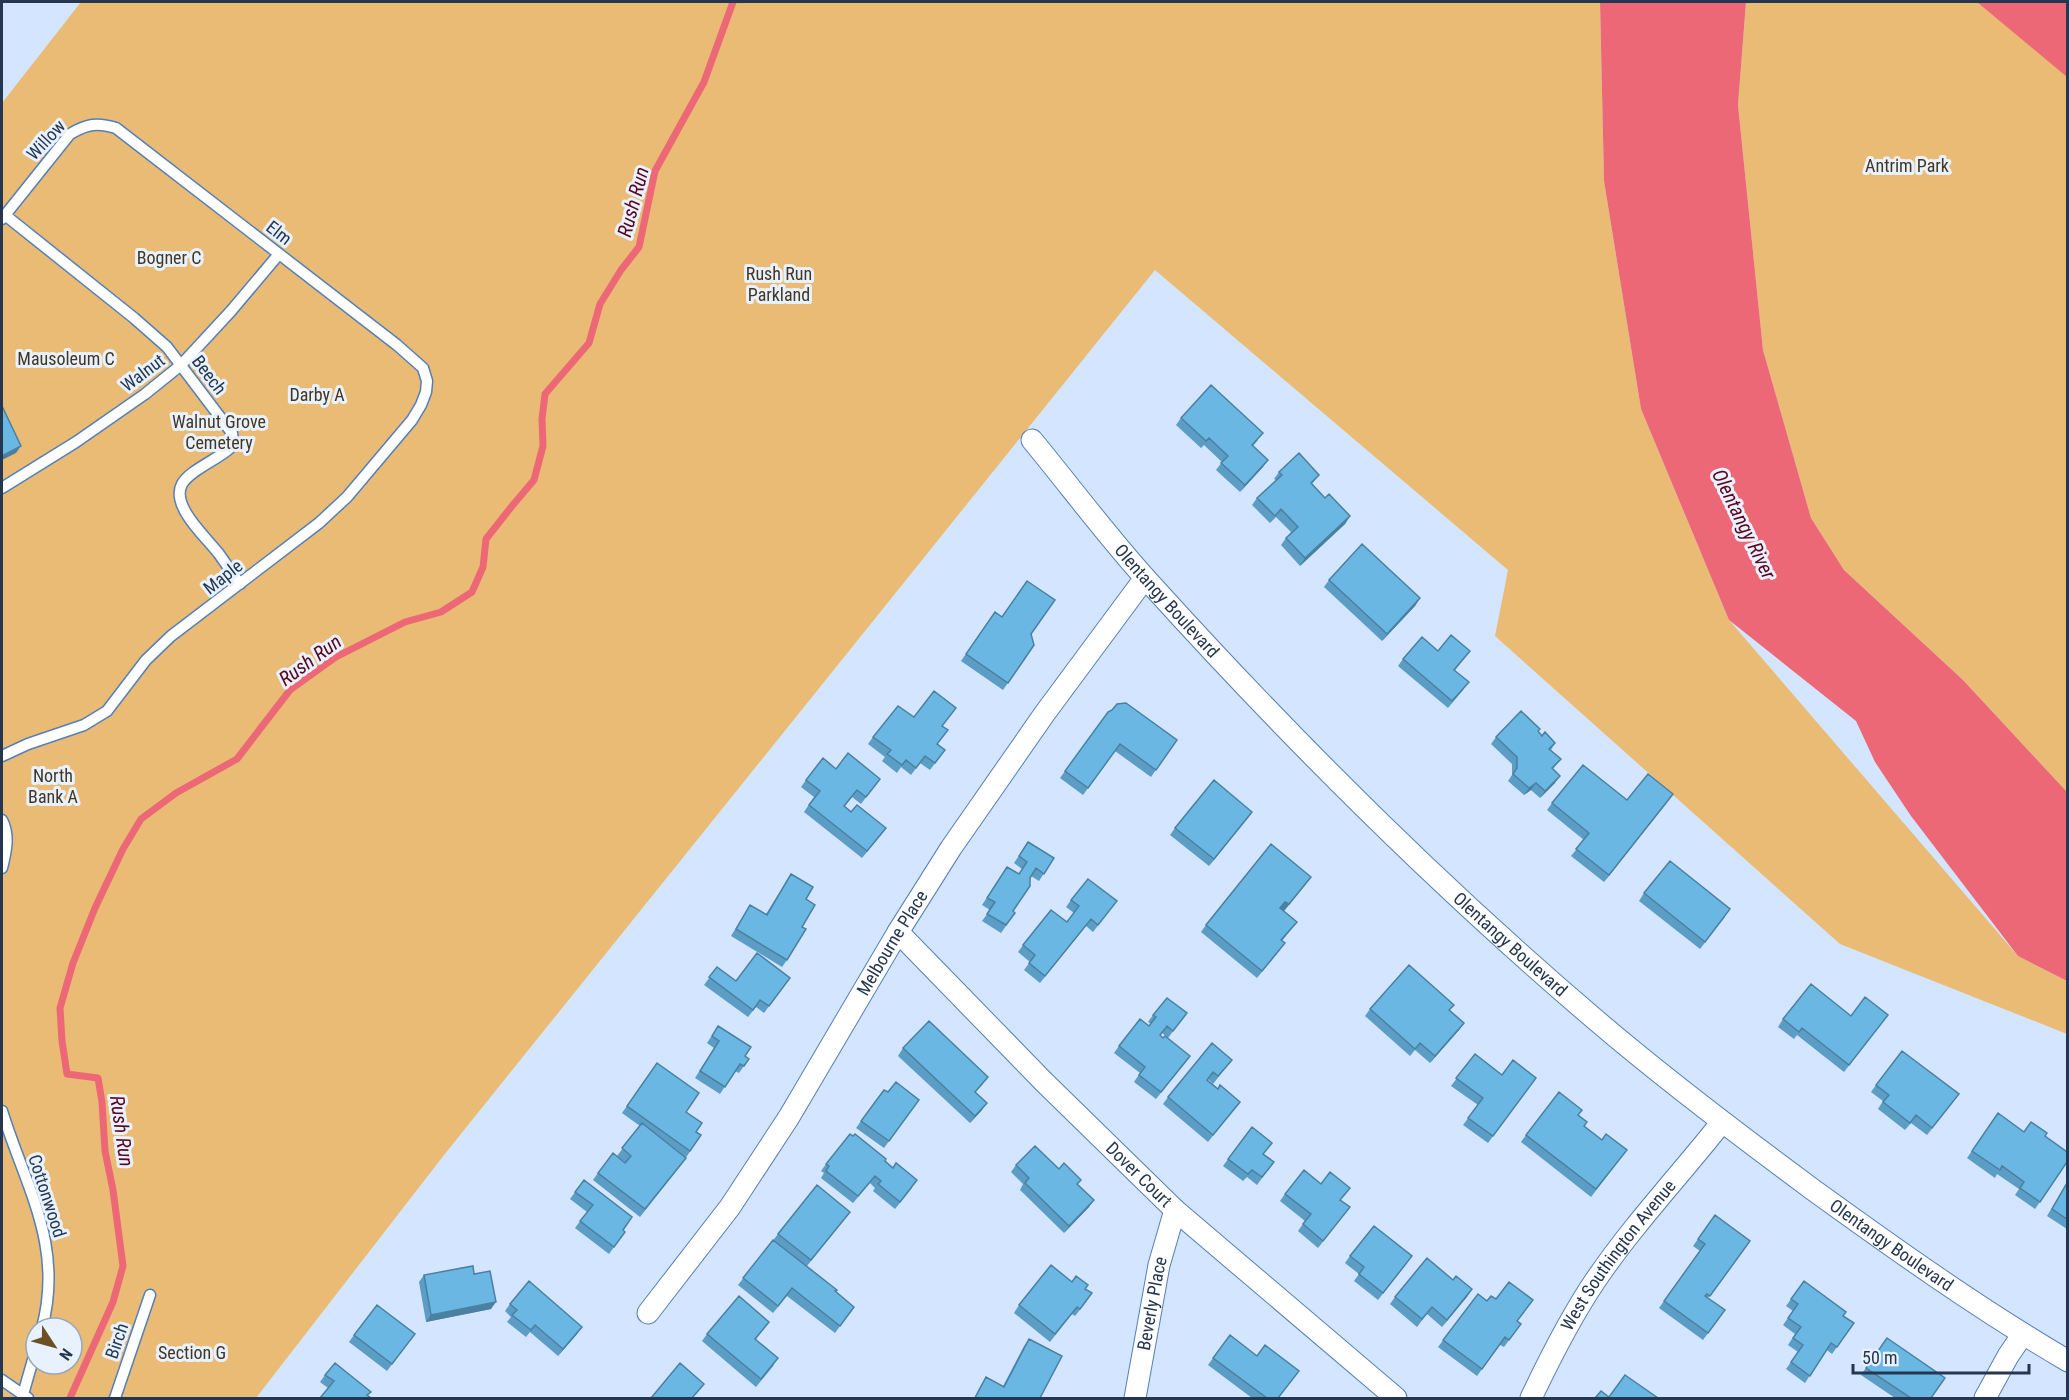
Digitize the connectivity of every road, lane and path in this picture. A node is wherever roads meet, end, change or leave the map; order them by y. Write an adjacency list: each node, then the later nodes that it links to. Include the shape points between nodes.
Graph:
1 (99, 123): 2 (lane, Willow, via 70,134); 3 (lane, Elm, via 116,128)
2 (3, 217): 4 (lane, Beech, via 134,318)
3 (279, 254): 4 (lane, Walnut); 5 (lane, Elm, via 397,345 423,369)
4 (181, 365): 7 (lane, Walnut, via 76,442); 9 (lane, Beech, via 232,433 233,441 223,454 187,478 179,497 192,522)
5 (427, 381): 9 (lane, Maple, via 424,398 412,420 347,497)
6 (1032, 440): 8 (street, Olentangy Boulevard)
7 (2, 489)
8 (1145, 578): 13 (street, Melbourne Place, via 1038,723); 15 (street, Olentangy Boulevard, via 1335,779 1442,882 1598,1022)
9 (240, 584): 10 (lane, Maple, via 171,636 146,660 107,711 84,725)
10 (2, 756)
11 (2, 820): 12 (lane, via 6,836)
12 (2, 868)
13 (898, 932): 16 (street, Dover Court, via 1043,1082); 18 (street, Melbourne Place, via 801,1098 730,1207)
14 (2, 1111): 19 (lane, Cottonwood, via 46,1240 50,1271)
15 (1722, 1122): 20 (street, Olentangy Boulevard, via 1869,1230); 28 (street, West Southington Avenue, via 1595,1282 1558,1341)
16 (1175, 1210): 26 (street, Beverly Place, via 1159,1265); 27 (street, Dover Court)
17 (150, 1295): 25 (lane, Birch)
18 (648, 1312)
19 (45, 1316)
20 (2023, 1334): 21 (street, Olentangy Boulevard); 29 (street)
21 (2067, 1360)
22 (30, 1376): 24 (lane)
23 (2, 1380): 24 (lane)
24 (25, 1397)
25 (115, 1398)
26 (1135, 1398)
27 (1396, 1398)
28 (1531, 1398)
29 (1985, 1398)

